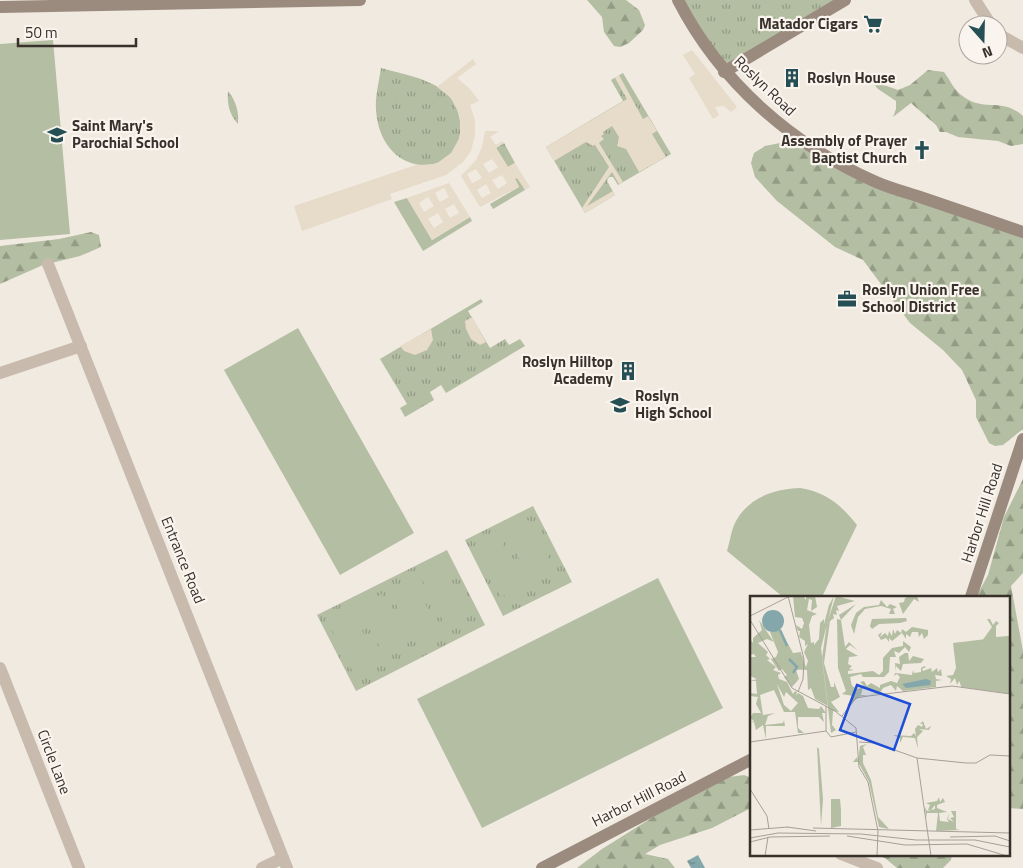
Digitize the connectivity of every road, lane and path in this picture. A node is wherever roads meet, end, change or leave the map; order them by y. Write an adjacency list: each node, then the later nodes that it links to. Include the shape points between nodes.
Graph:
1 (360, 0): 5 (street)
2 (678, 0): 10 (street, Roslyn Road, via 697,35)
3 (845, 0): 10 (street)
4 (975, 0): 7 (street)
5 (33, 3): 6 (street)
6 (0, 7)
7 (985, 15)
8 (1008, 40): 9 (street)
9 (1023, 48)
10 (724, 72): 11 (street, Roslyn Road, via 777,122 824,156 876,182)
11 (1023, 232)
12 (48, 264): 13 (street, Entrance Road)
13 (81, 346): 14 (street); 20 (street, Entrance Road)
14 (0, 373)
15 (1023, 439): 16 (street, Harbor Hill Road)
16 (971, 596)
17 (0, 668): 21 (street, Circle Lane)
18 (750, 760): 23 (street, Harbor Hill Road)
19 (846, 856): 24 (street)
20 (285, 863): 22 (street)
21 (78, 868)
22 (262, 868)
23 (542, 868)
24 (877, 868)

